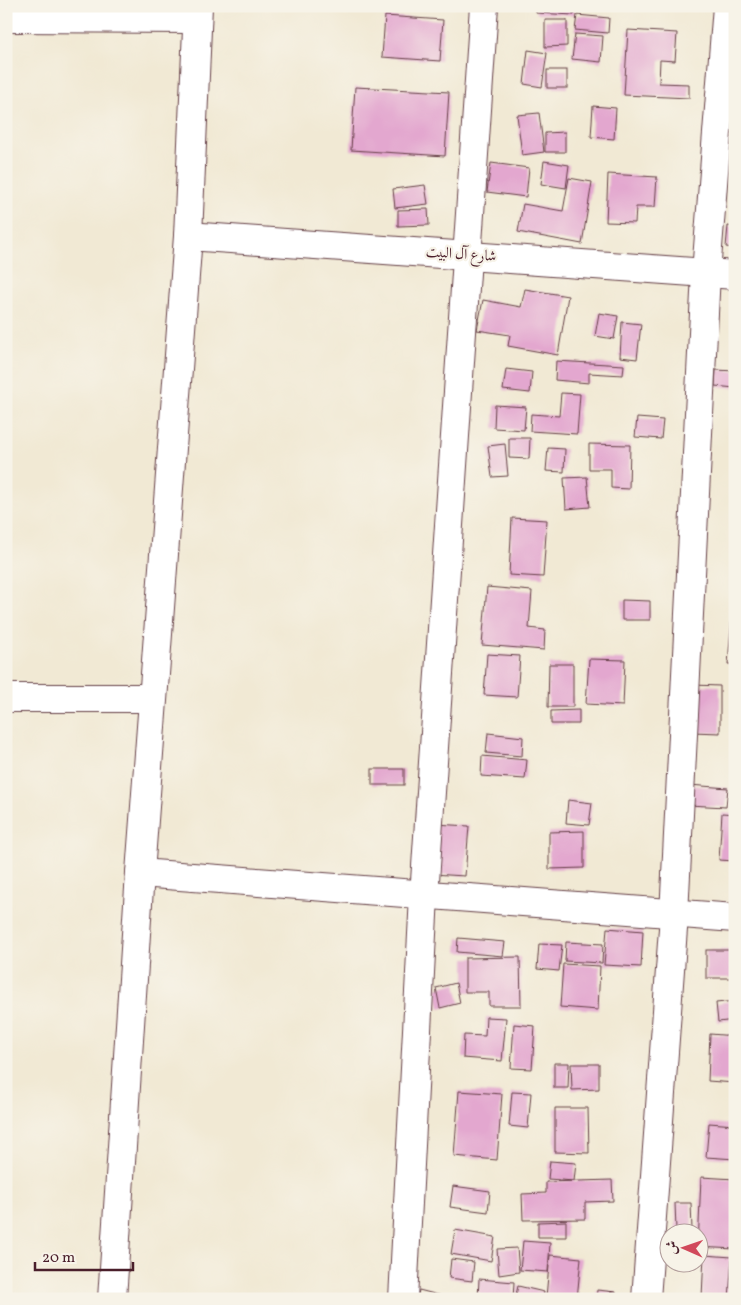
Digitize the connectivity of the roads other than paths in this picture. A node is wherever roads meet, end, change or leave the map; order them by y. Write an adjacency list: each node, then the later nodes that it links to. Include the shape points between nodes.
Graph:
1 (484, 6): 6 (street)
2 (727, 6): 7 (street)
3 (198, 13): 4 (street); 5 (street)
4 (6, 18)
5 (188, 236): 6 (street, شارع آل البيت); 10 (street)
6 (468, 255): 7 (street, شارع آل البيت); 12 (street)
7 (706, 273): 8 (street, شارع آل البيت); 13 (street)
8 (735, 275)
9 (6, 698): 10 (street)
10 (153, 698): 11 (street)
11 (140, 873): 12 (street); 15 (street)
12 (424, 896): 13 (street); 16 (street)
13 (674, 915): 14 (street); 17 (street)
14 (735, 918)
15 (112, 1299)
16 (403, 1299)
17 (646, 1299)

